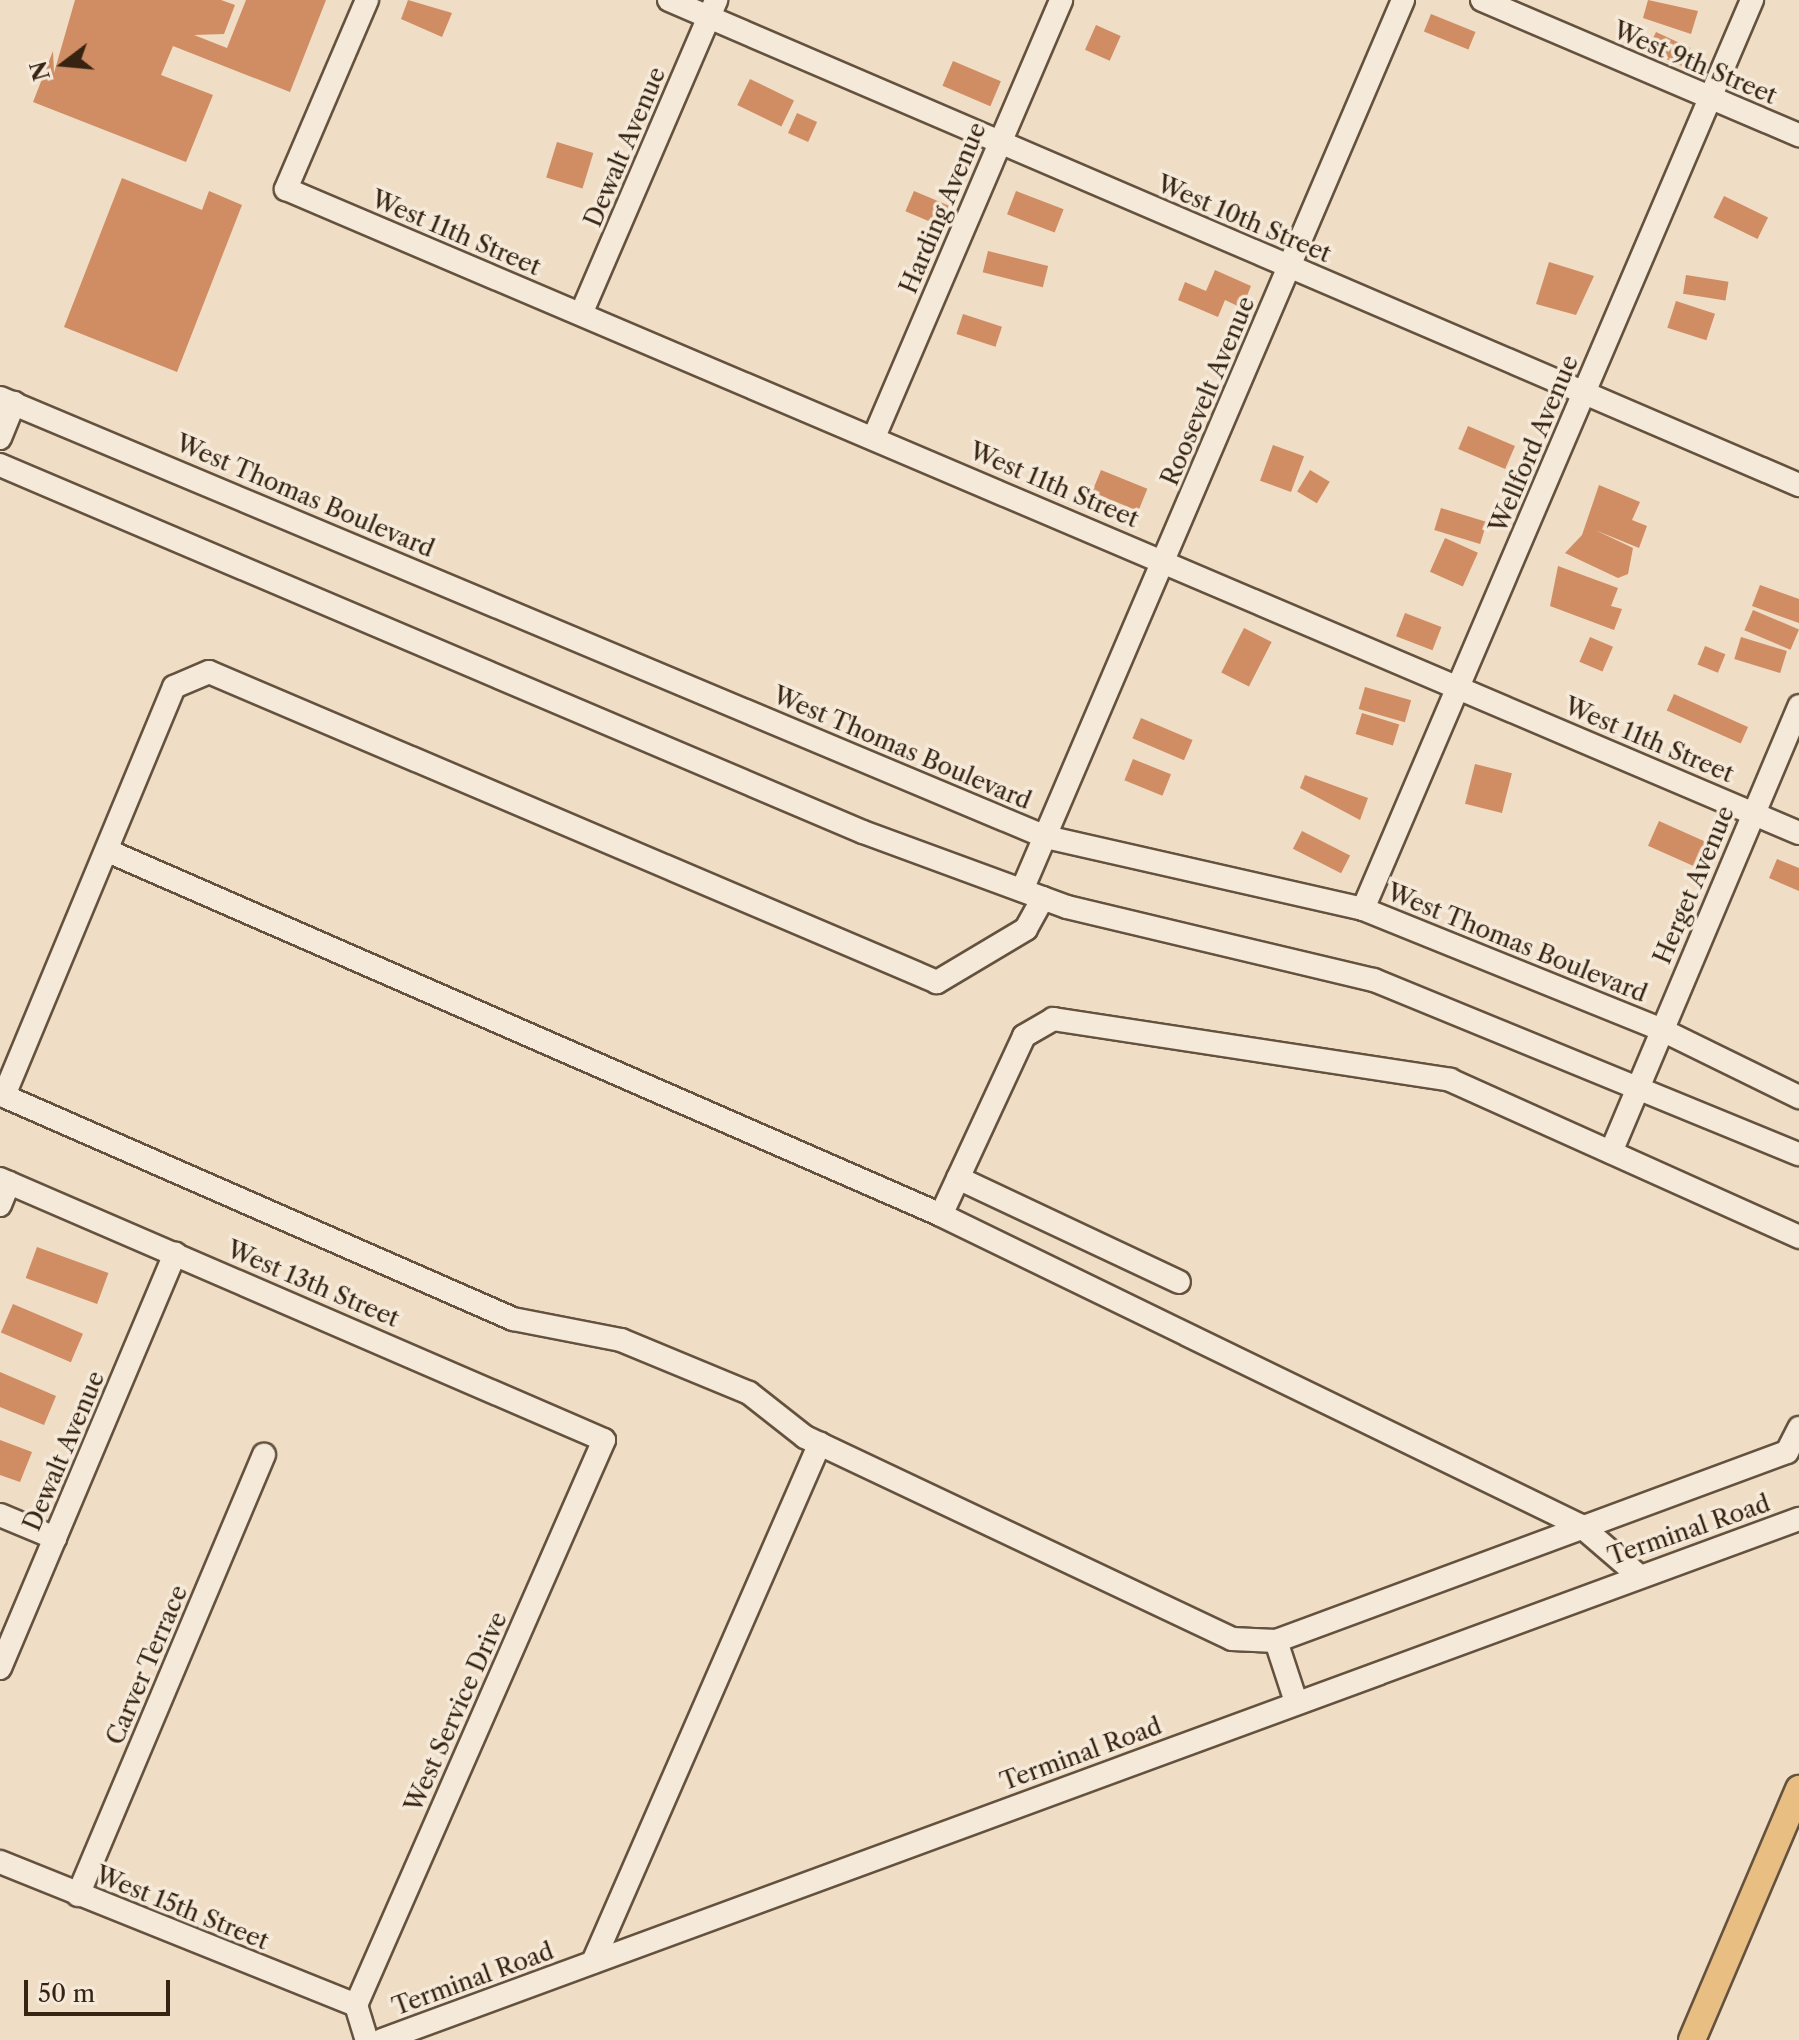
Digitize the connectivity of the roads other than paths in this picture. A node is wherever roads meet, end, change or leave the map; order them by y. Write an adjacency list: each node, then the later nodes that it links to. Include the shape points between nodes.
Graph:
1 (367, 0): 12 (street, West 11th Street, via 286,189)
2 (669, 0): 7 (street, West 10th Street)
3 (1061, 0): 10 (street, Harding Avenue)
4 (1403, 0): 11 (street, Roosevelt Avenue)
5 (1482, 0): 8 (street, West 9th Street)
6 (1752, 0): 8 (street, Wellford Avenue)
7 (712, 9): 10 (street, West 10th Street); 12 (street, Dewalt Avenue)
8 (1710, 97): 9 (street, West 9th Street); 13 (street, Wellford Avenue)
9 (1799, 135)
10 (999, 144): 11 (street, West 10th Street); 15 (street, Harding Avenue)
11 (1289, 267): 13 (street, West 10th Street); 19 (street, Roosevelt Avenue)
12 (581, 314): 15 (street, West 11th Street)
13 (1584, 392): 18 (street, West 10th Street); 20 (street, Wellford Avenue)
14 (7, 400): 16 (street); 24 (street, West Thomas Boulevard)
15 (874, 437): 19 (street, West 11th Street)
16 (0, 438)
17 (0, 465): 26 (street, via 863,832)
18 (1799, 485)
19 (1163, 560): 20 (street, West 11th Street); 24 (street, Roosevelt Avenue)
20 (1458, 687): 22 (street, West 11th Street); 27 (street, Wellford Avenue)
21 (1799, 706): 22 (street, Herget Avenue)
22 (1753, 813): 23 (street, West 11th Street); 28 (street, Herget Avenue)
23 (1799, 833)
24 (1046, 837): 26 (street, Roosevelt Avenue); 27 (street, West Thomas Boulevard)
25 (108, 851): 26 (street, Roosevelt Avenue, via 174,687 209,672 937,982 1026,929); 36 (street); 42 (street, via 4,1096 513,1319 621,1340 749,1393)
26 (1033, 894): 29 (street, via 1374,980)
27 (1363, 909): 28 (street, West Thomas Boulevard)
28 (1662, 1030): 29 (street, Herget Avenue); 30 (street, West Thomas Boulevard)
29 (1639, 1085): 31 (street, Herget Avenue); 32 (street)
30 (1799, 1097)
31 (1611, 1152): 33 (street, via 1450,1080 1053,1019 1024,1036); 37 (street)
32 (1799, 1154)
33 (958, 1178): 36 (street); 39 (street)
34 (5, 1181): 35 (street); 38 (street, West 13th Street)
35 (0, 1205)
36 (941, 1215): 46 (street)
37 (1799, 1237)
38 (175, 1253): 41 (street, West 13th Street); 47 (street, Dewalt Avenue)
39 (1179, 1282)
40 (1799, 1428): 46 (street, via 1787,1452)
41 (604, 1440): 56 (street, West Service Drive)
42 (820, 1443): 49 (street, via 1232,1639); 55 (street)
43 (264, 1455): 54 (street, Carver Terrace)
44 (0, 1515): 47 (street)
45 (1799, 1519): 48 (street, Terminal Road)
46 (1581, 1526): 48 (street); 49 (street)
47 (55, 1538): 50 (street, Dewalt Avenue)
48 (1638, 1575): 51 (street, Terminal Road)
49 (1276, 1641): 51 (street)
50 (0, 1668)
51 (1296, 1702): 55 (street, Terminal Road)
52 (1799, 1789): 59 (main road)
53 (0, 1862): 54 (street, West 15th Street)
54 (78, 1895): 56 (street, West 15th Street)
55 (593, 1962): 58 (street, Terminal Road)
56 (356, 2005): 57 (street)
57 (367, 2040)
58 (382, 2040)
59 (1692, 2040)

